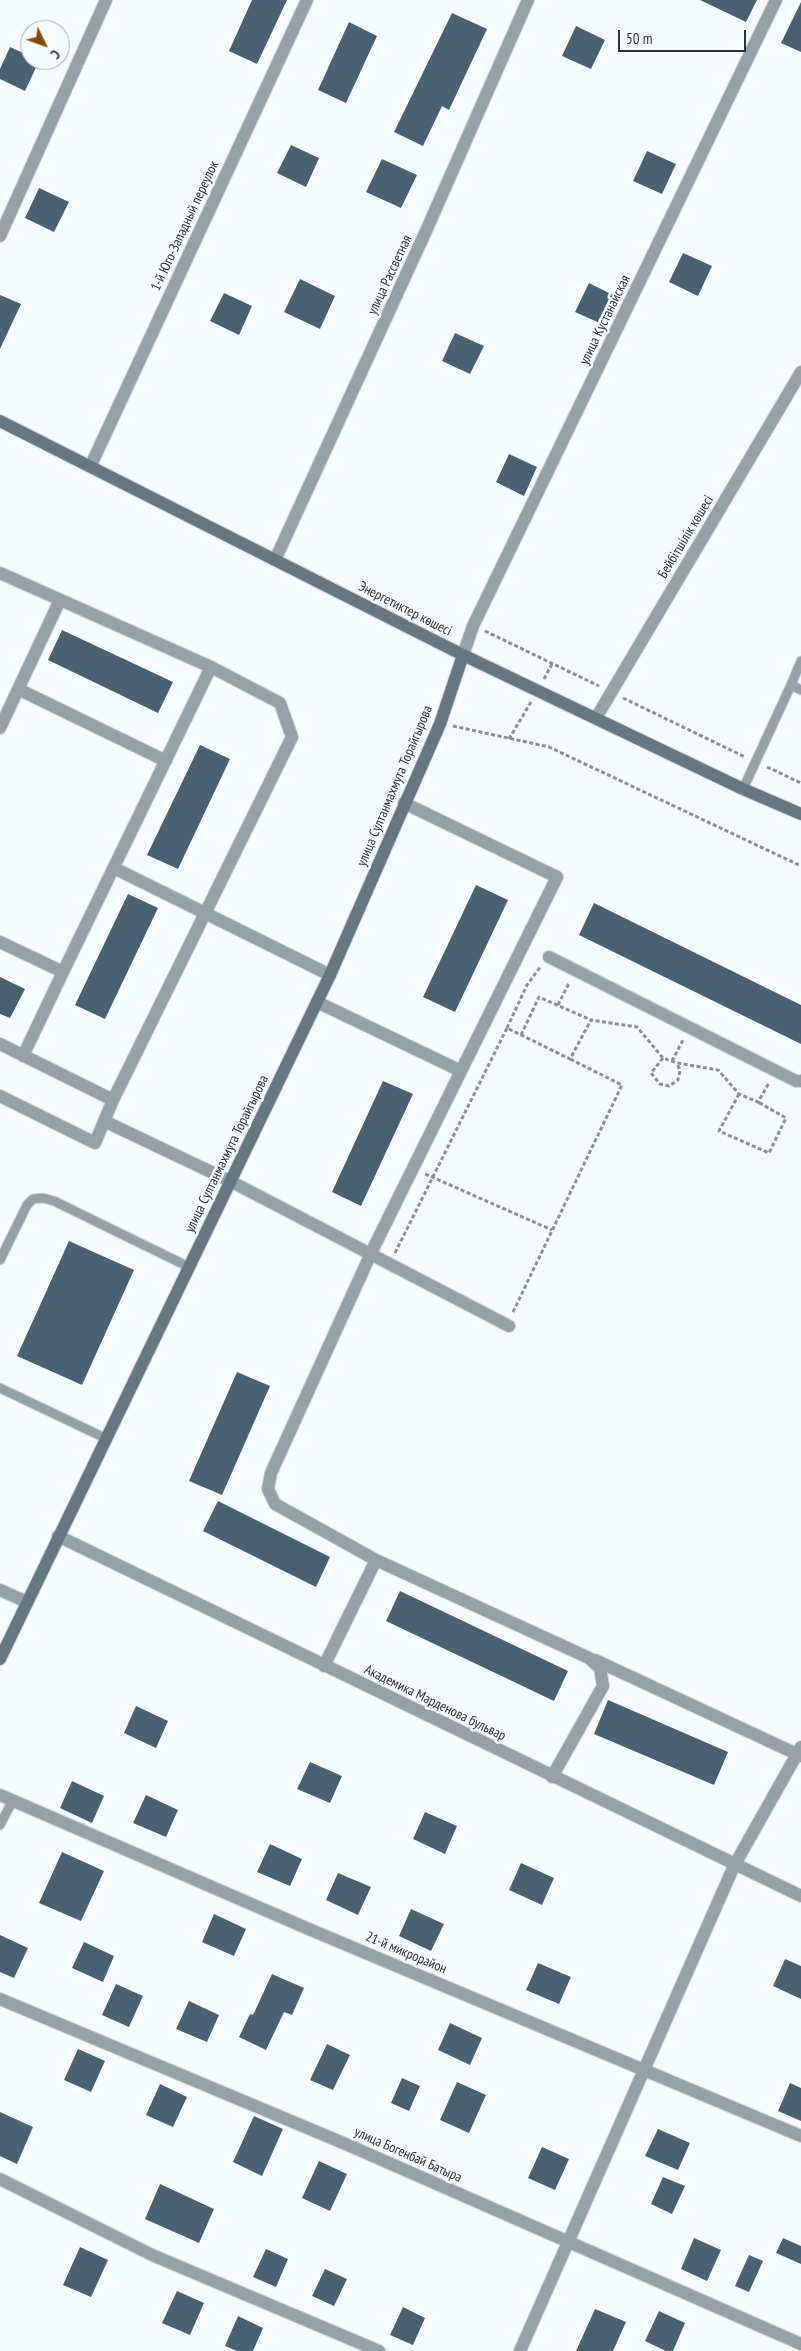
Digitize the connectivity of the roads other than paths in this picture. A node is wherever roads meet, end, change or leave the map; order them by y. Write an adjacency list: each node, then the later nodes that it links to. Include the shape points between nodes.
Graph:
1 (106, 0): 5 (street)
2 (307, 0): 8 (street, 1-й Юго-Западный переулок)
3 (528, 0): 9 (street, улица Рассветная)
4 (776, 0): 12 (street, улица Кустанайская, via 474,626)
5 (0, 236)
6 (801, 372): 18 (street, Бейбітшілік көшесі)
7 (0, 421): 8 (main road, Энергетиктер көшесі)
8 (90, 465): 9 (main road, Энергетиктер көшесі)
9 (275, 560): 12 (main road, Энергетиктер көшесі)
10 (0, 573): 11 (street)
11 (60, 600): 14 (street); 16 (street)
12 (463, 655): 18 (main road, Энергетиктер көшесі); 22 (main road, улица Султанмахмута Торайгырова, via 440,724)
13 (801, 661): 15 (lane)
14 (211, 667): 20 (street); 25 (street, via 280,702 292,737)
15 (791, 685): 17 (lane); 21 (lane)
16 (18, 689): 19 (street); 20 (street)
17 (801, 690)
18 (596, 718): 21 (main road, Энергетиктер көшесі)
19 (0, 728)
20 (166, 761): 24 (street)
21 (743, 789): 23 (main road, Энергетиктер көшесі)
22 (404, 803): 29 (main road, улица Султанмахмута Торайгырова); 33 (street, via 557,877)
23 (801, 814)
24 (114, 868): 25 (street); 28 (street)
25 (205, 914): 29 (street); 36 (street)
26 (0, 942): 28 (street)
27 (550, 957): 34 (street)
28 (63, 972): 32 (street)
29 (330, 975): 30 (main road, улица Султанмахмута Торайгырова)
30 (317, 1002): 33 (street); 38 (main road, улица Султанмахмута Торайгырова)
31 (0, 1044): 32 (street)
32 (24, 1056): 36 (street)
33 (461, 1071): 39 (street)
34 (801, 1081)
35 (0, 1096): 37 (street, via 95,1142)
36 (113, 1100): 37 (street)
37 (104, 1121): 38 (street)
38 (230, 1181): 39 (street); 41 (main road, улица Султанмахмута Торайгырова)
39 (372, 1252): 42 (street); 46 (street, via 271,1473 268,1489 275,1504)
40 (0, 1260): 41 (lane, via 27,1205 33,1199 42,1198)
41 (189, 1267): 44 (main road, улица Султанмахмута Торайгырова)
42 (510, 1321)
43 (0, 1388): 44 (lane)
44 (105, 1438): 45 (main road, улица Султанмахмута Торайгырова)
45 (58, 1536): 48 (main road, улица Султанмахмута Торайгырова); 51 (street, Академика Марденова бульвар)
46 (376, 1560): 49 (street); 51 (street)
47 (0, 1590): 48 (street)
48 (27, 1602): 50 (main road, улица Султанмахмута Торайгырова)
49 (589, 1658): 52 (street); 53 (street, via 600,1668 603,1686)
50 (0, 1659)
51 (324, 1666): 53 (street, Академика Марденова бульвар)
52 (800, 1753): 57 (street)
53 (552, 1777): 57 (street, Академика Марденова бульвар)
54 (0, 1795): 55 (street, 21-й микрорайон)
55 (13, 1800): 56 (lane); 60 (street, 21-й микрорайон)
56 (0, 1825)
57 (734, 1866): 58 (street, Академика Марденова бульвар); 60 (street)
58 (801, 1896)
59 (0, 1999): 63 (street, улица Богенбай Батыра)
60 (645, 2070): 61 (street, 21-й микрорайон); 63 (street)
61 (801, 2136)
62 (0, 2179): 65 (street, via 152,2255)
63 (569, 2242): 64 (street, улица Богенбай Батыра); 66 (street)
64 (801, 2344)
65 (379, 2351)
66 (520, 2351)

